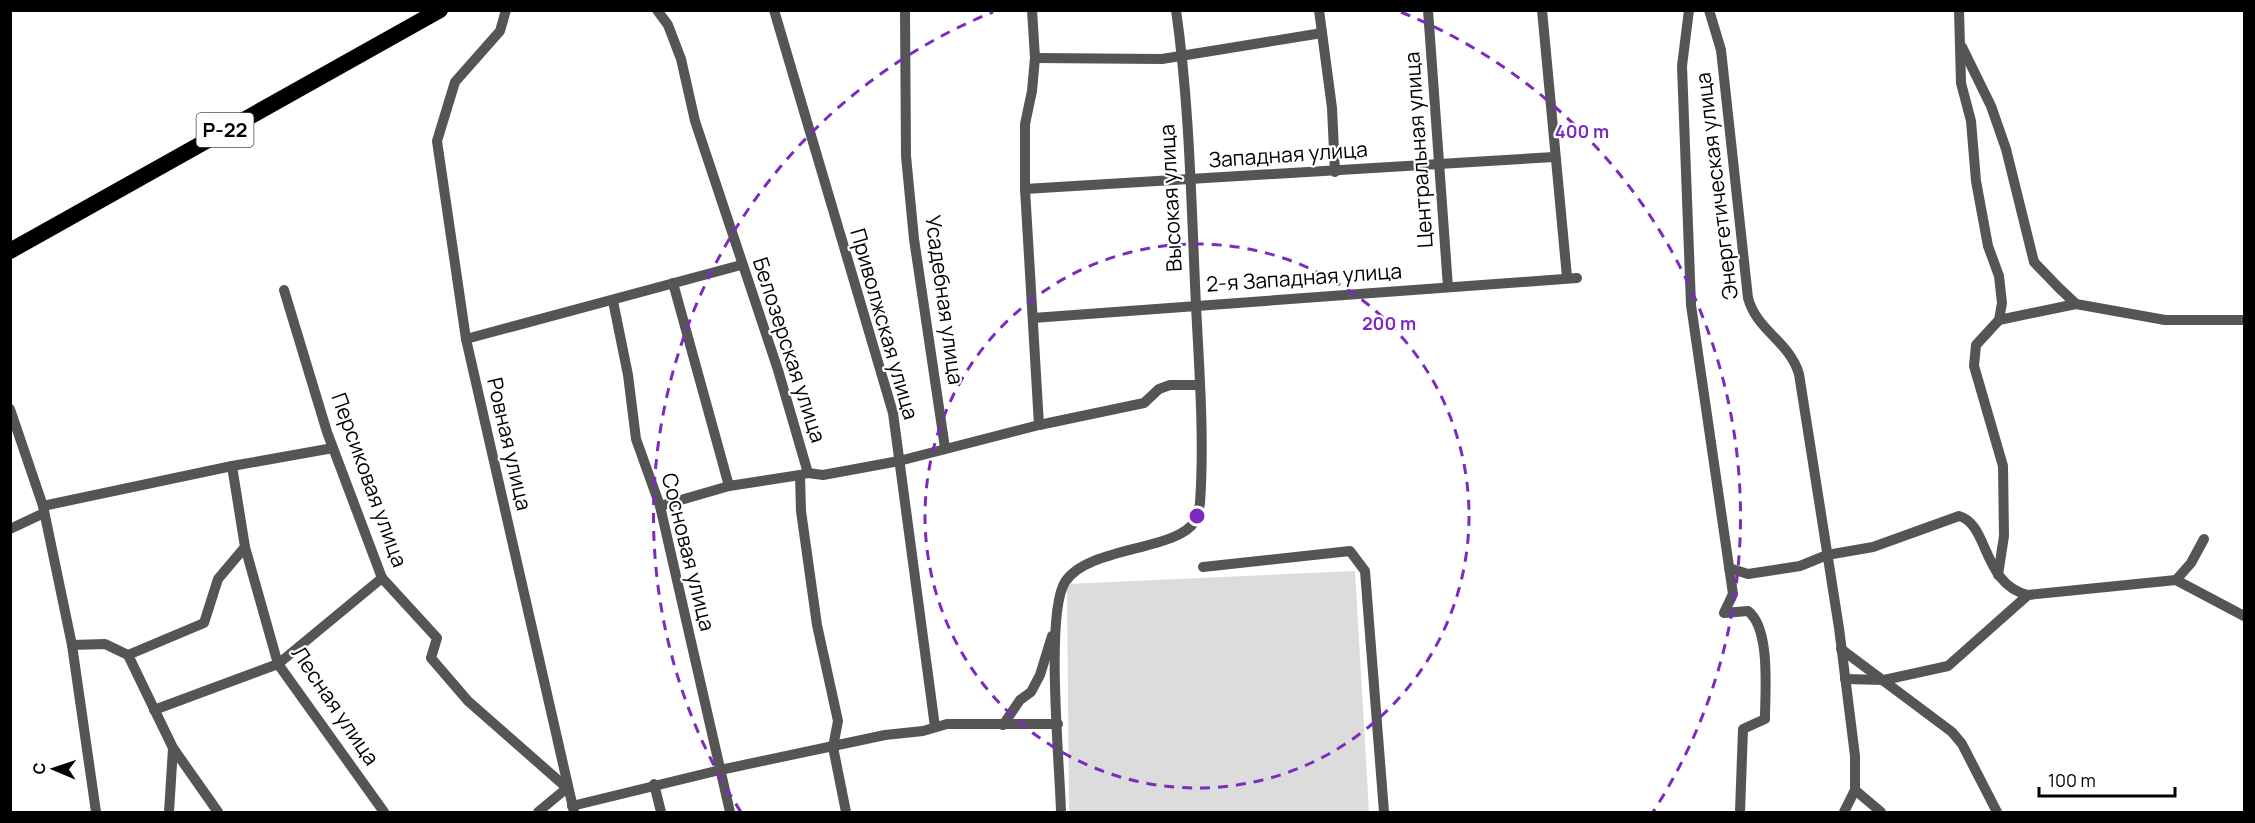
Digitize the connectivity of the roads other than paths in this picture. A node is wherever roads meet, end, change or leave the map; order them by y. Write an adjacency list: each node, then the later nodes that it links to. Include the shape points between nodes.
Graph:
1 (440, 10): 23 (highway, Р-22)
2 (506, 10): 34 (street, Ровная улица, via 500,31 454,82 437,141)
3 (657, 10): 24 (street, Белозерская улица, via 668,25 681,59 695,121)
4 (774, 10): 40 (street, Приволжская улица, via 893,413)
5 (905, 10): 39 (street, Усадебная улица, via 906,156 914,239)
6 (1032, 10): 17 (street)
7 (1176, 10): 16 (street, Высокая улица)
8 (1319, 10): 14 (street)
9 (1428, 10): 19 (street, Центральная улица)
10 (1542, 10): 18 (street)
11 (1689, 10): 51 (street, via 1682,66 1691,305)
12 (1709, 10): 49 (street, Энергетическая улица, via 1721,50 1748,298 1756,320 1795,362)
13 (1959, 10): 15 (street)
14 (1322, 33): 16 (street); 20 (street)
15 (1961, 44): 29 (street, via 1991,106 2006,149 2034,262); 33 (street, via 1961,83 1971,122 1976,181 1988,246 1999,276)
16 (1183, 56): 17 (street, via 1142,60); 21 (street, Высокая улица)
17 (1035, 58): 22 (street, via 1025,124)
18 (1554, 157): 19 (street, Западная улица); 26 (street, 2-я Западная улица, via 1572,277)
19 (1441, 164): 20 (street, Западная улица); 26 (street, Центральная улица)
20 (1335, 172): 21 (street, Западная улица)
21 (1190, 181): 22 (street, Западная улица); 30 (street, Высокая улица)
22 (1025, 189): 31 (street)
23 (10, 251)
24 (741, 265): 25 (street); 42 (street, Белозерская улица, via 778,370)
25 (673, 283): 28 (street); 43 (street)
26 (1448, 287): 30 (street, 2-я Западная улица)
27 (284, 290): 38 (street, Персиковая улица)
28 (613, 301): 34 (street); 44 (street, Сосновая улица, via 636,439)
29 (2076, 304): 32 (street, via 2165,320); 33 (street)
30 (1196, 305): 31 (street, 2-я Западная улица); 35 (street, Высокая улица)
31 (1033, 318): 37 (street)
32 (2244, 320)
33 (1999, 321): 53 (street, via 1976,345 1974,366 2004,466 2004,536)
34 (466, 339): 74 (street, Ровная улица)
35 (1200, 385): 37 (street, via 1170,385 1144,403); 59 (street, Высокая улица, via 1201,485 1195,522 1175,536 1077,569 1065,582)
36 (10, 409): 45 (street)
37 (1040, 425): 39 (street)
38 (333, 448): 41 (street); 54 (street, Персиковая улица)
39 (945, 448): 40 (street)
40 (899, 461): 42 (street, via 823,475); 69 (street, Приволжская улица)
41 (232, 466): 45 (street); 48 (street, Лесная улица)
42 (804, 474): 43 (street); 70 (street, Белозерская улица, via 801,511 817,625 838,721)
43 (729, 486): 44 (street)
44 (660, 506): 72 (street, Сосновая улица)
45 (44, 510): 46 (street); 60 (street)
46 (10, 529)
47 (2204, 539): 55 (street)
48 (245, 547): 62 (street, via 218,579 204,623); 63 (street, Лесная улица)
49 (1827, 555): 52 (street, via 1800,566); 53 (street, via 1873,547 1959,516 1971,521); 61 (street, Энергетическая улица)
50 (1203, 567): 86 (street, via 1350,550 1365,571)
51 (1729, 568): 52 (street); 56 (street)
52 (1748, 574): 56 (street)
53 (1998, 575): 57 (street, via 2009,587)
54 (382, 578): 63 (street); 74 (street, Персиковая улица, via 437,638 431,658 468,701)
55 (2176, 580): 57 (street); 58 (street)
56 (1733, 594): 87 (street, via 1724,613 1748,611 1759,623 1767,690 1765,719 1743,729)
57 (2028, 595): 65 (street, via 1948,666)
58 (2244, 616)
59 (1054, 630): 67 (street); 68 (street, via 1040,675)
60 (72, 645): 62 (street, via 105,644); 77 (street)
61 (1841, 649): 64 (street, Энергетическая улица); 65 (street)
62 (128, 655): 66 (street)
63 (278, 663): 66 (street); 80 (street, Лесная улица)
64 (1845, 679): 65 (street); 75 (street, Энергетическая улица, via 1855,756)
65 (1884, 680): 90 (street, via 1952,732)
66 (154, 710): 71 (street)
67 (1058, 724): 68 (street); 85 (street)
68 (1004, 725): 69 (street)
69 (935, 727): 70 (street)
70 (833, 747): 72 (street); 84 (street, Белозерская улица)
71 (173, 748): 78 (street); 79 (street)
72 (720, 770): 73 (street); 83 (street, Сосновая улица)
73 (654, 784): 76 (street); 82 (street)
74 (567, 788): 76 (street, Ровная улица); 81 (street)
75 (1855, 790): 88 (street); 89 (street)
76 (573, 809)
77 (96, 813)
78 (169, 813)
79 (218, 813)
80 (384, 813)
81 (538, 813)
82 (661, 813)
83 (730, 813)
84 (846, 813)
85 (1061, 813)
86 (1384, 813)
87 (1740, 813)
88 (1844, 813)
89 (1881, 813)
90 (1997, 813)

